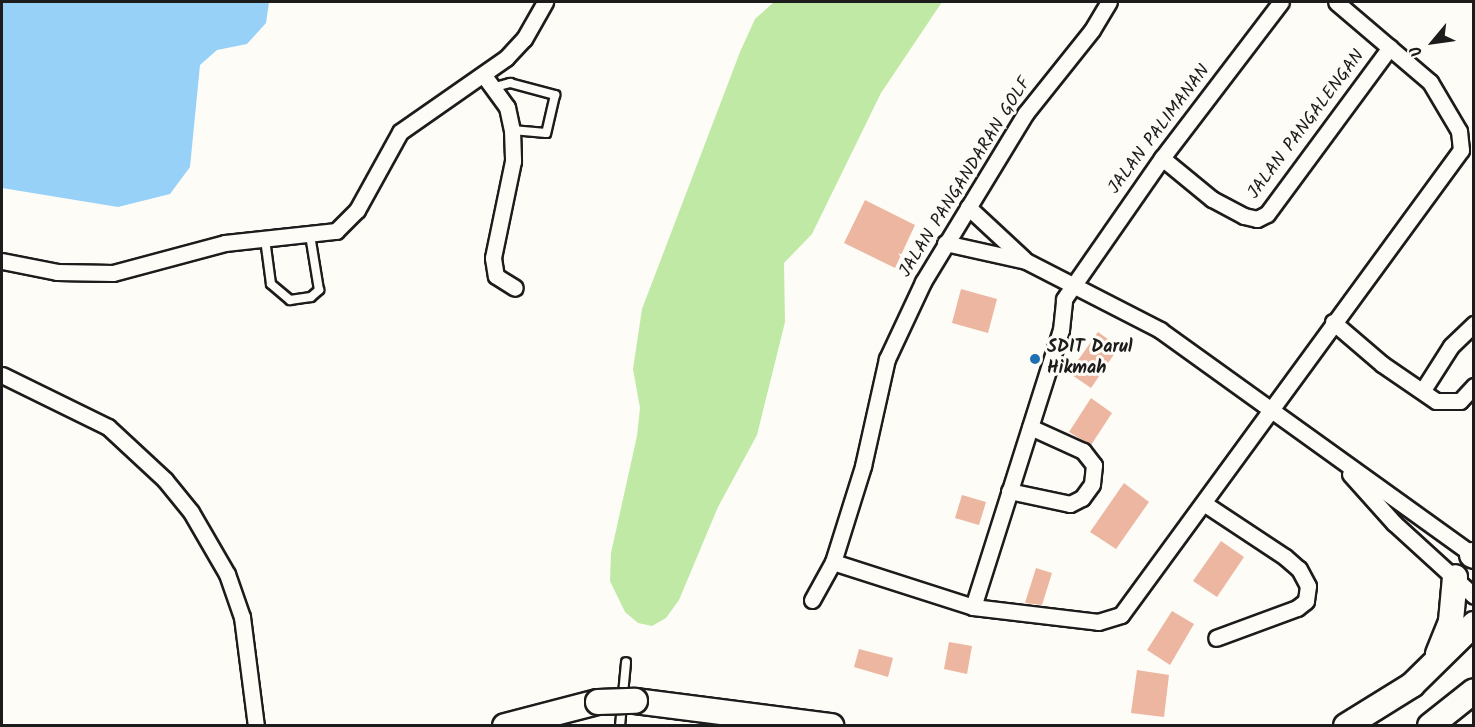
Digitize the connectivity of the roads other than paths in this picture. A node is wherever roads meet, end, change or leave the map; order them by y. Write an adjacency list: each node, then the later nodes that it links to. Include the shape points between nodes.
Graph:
1 (545, 2): 6 (street, via 524,39)
2 (1109, 2): 9 (street, JALAN PANGANDARAN GOLF, via 1092,30 1025,114)
3 (1281, 2): 8 (street, JALAN PALIMANAN)
4 (1336, 2): 5 (street)
5 (1390, 47): 8 (street, JALAN PANGALENGAN, via 1267,214 1257,219 1212,199); 17 (street, via 1443,98 1459,131 1461,150)
6 (490, 82): 7 (street); 7 (lane, via 555,94 546,133); 10 (street, via 436,104 400,132 357,210 336,231)
7 (512, 130): 16 (street, via 513,161 493,258 496,276)
8 (1162, 158): 15 (street, JALAN PALIMANAN)
9 (968, 207): 12 (street, JALAN PANGANDARAN GOLF); 14 (street)
10 (310, 236): 11 (street); 11 (lane, via 319,290 311,297 290,300 271,284)
11 (265, 238): 13 (street, via 202,247 113,273 57,272)
12 (945, 243): 14 (street); 28 (street, JALAN PANGANDARAN GOLF, via 887,358 862,466)
13 (2, 261)
14 (1026, 261): 15 (street)
15 (1073, 283): 22 (street, via 1160,330); 23 (street, JALAN PALIMANAN, via 1064,299 1061,330)
16 (515, 288)
17 (1333, 322): 21 (street, via 1382,364); 22 (street)
18 (1473, 324): 21 (street, via 1451,346)
19 (2, 375): 38 (street, via 108,427 165,480 191,512 227,574 242,617)
20 (1473, 386): 21 (street, via 1460,401 1446,404)
21 (1423, 390)
22 (1271, 409): 24 (street); 26 (street)
23 (1030, 427): 25 (street, JALAN PALIMANAN); 25 (street, via 1083,451 1094,465 1092,483 1082,498 1070,504)
24 (1344, 466): 27 (street); 29 (street, via 1368,497)
25 (1010, 491): 32 (street, JALAN PALIMANAN)
26 (1205, 504): 32 (street, via 1116,619 1098,622); 34 (street, via 1285,557 1299,569 1308,586 1306,601 1297,608)
27 (1473, 556)
28 (833, 562): 31 (street, JALAN PANGANDARAN GOLF); 32 (street)
29 (1455, 577): 30 (street); 36 (main road, via 1451,621)
30 (1473, 596)
31 (812, 600)
32 (973, 607)
33 (1473, 624): 36 (main road)
34 (1216, 638)
35 (626, 662): 40 (lane)
36 (1432, 667): 42 (main road, via 1382,707)
37 (1468, 699): 43 (main road)
38 (259, 725)
39 (505, 726): 41 (main road, bridge, via 598,702 635,701)
40 (620, 726)
41 (831, 726)
42 (1346, 726)
43 (1430, 726)

